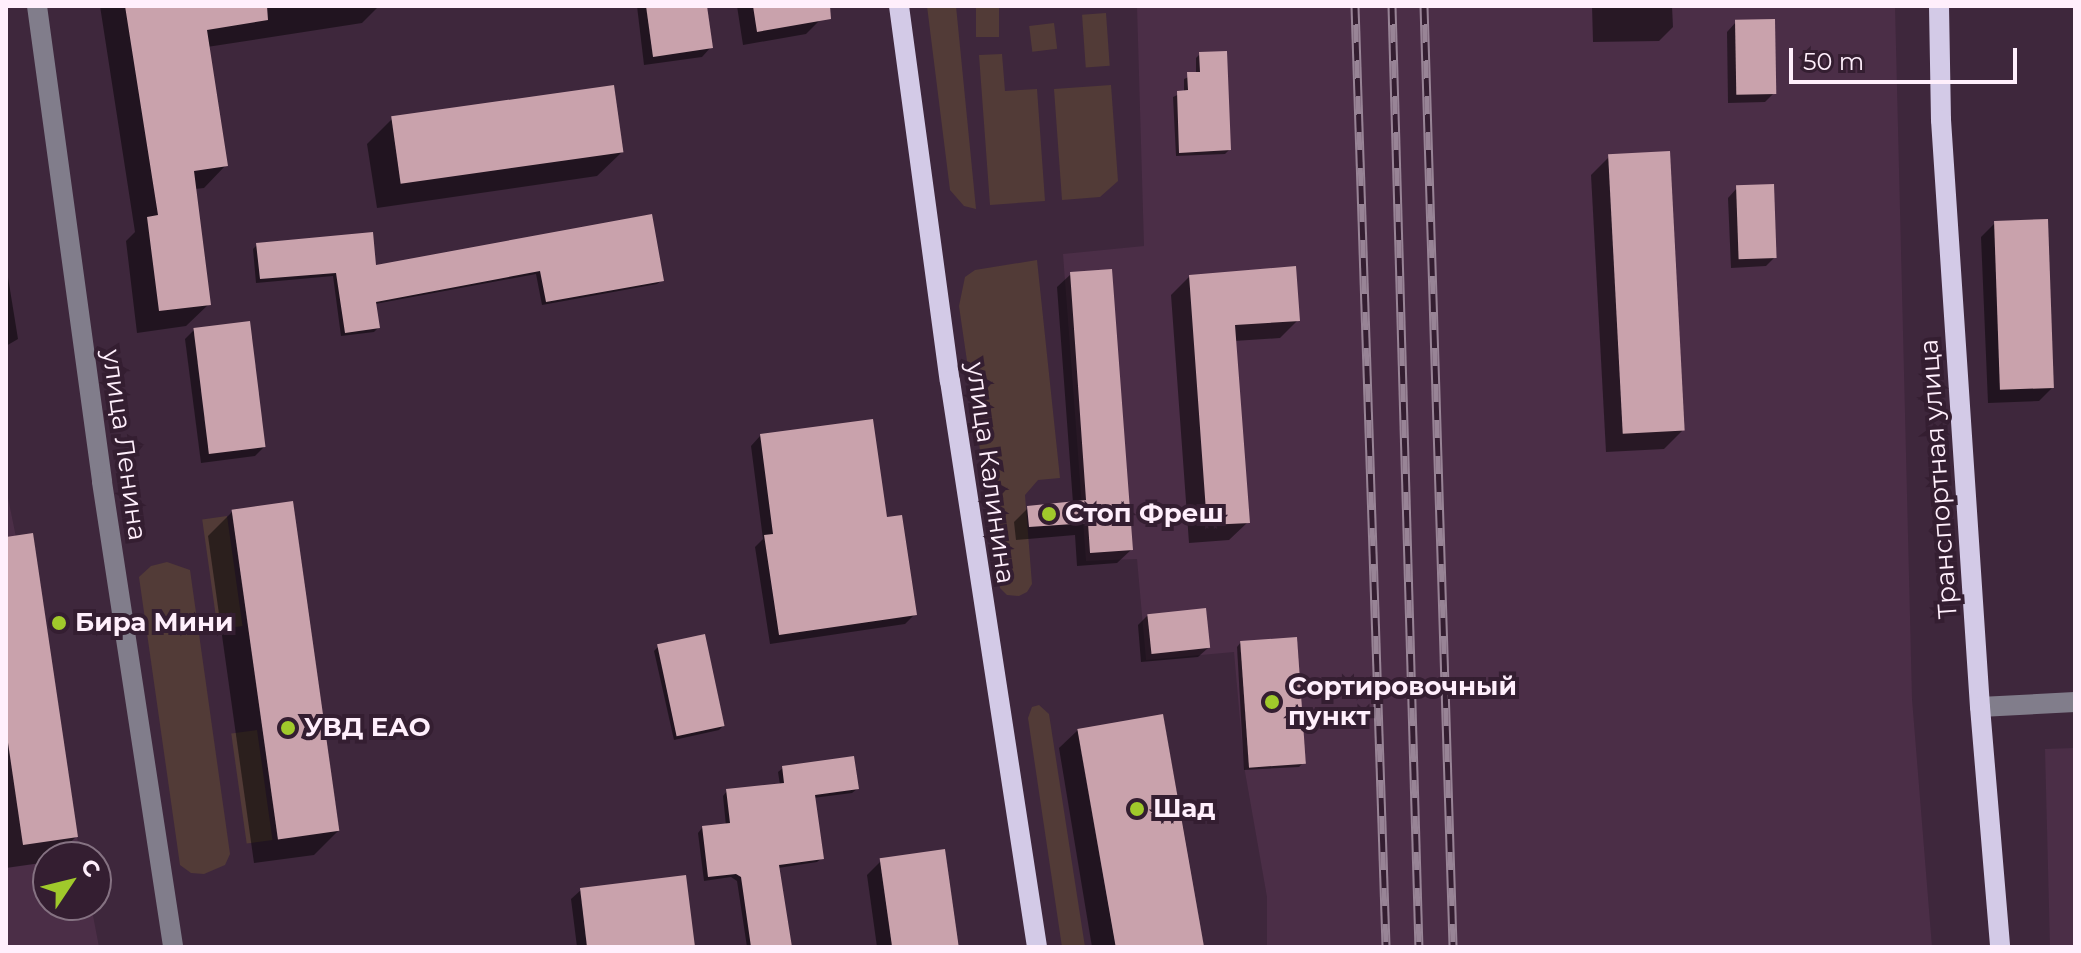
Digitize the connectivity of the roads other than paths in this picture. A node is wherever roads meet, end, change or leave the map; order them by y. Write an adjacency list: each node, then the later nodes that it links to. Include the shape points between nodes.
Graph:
1 (37, 6): 6 (street, улица Ленина)
2 (899, 6): 7 (main road, улица Калинина, via 941,323)
3 (1939, 6): 5 (main road, Транспортная улица, via 1941,120)
4 (2075, 702): 5 (street)
5 (1980, 707): 8 (main road, Транспортная улица)
6 (173, 947)
7 (1037, 947)
8 (2000, 947)

